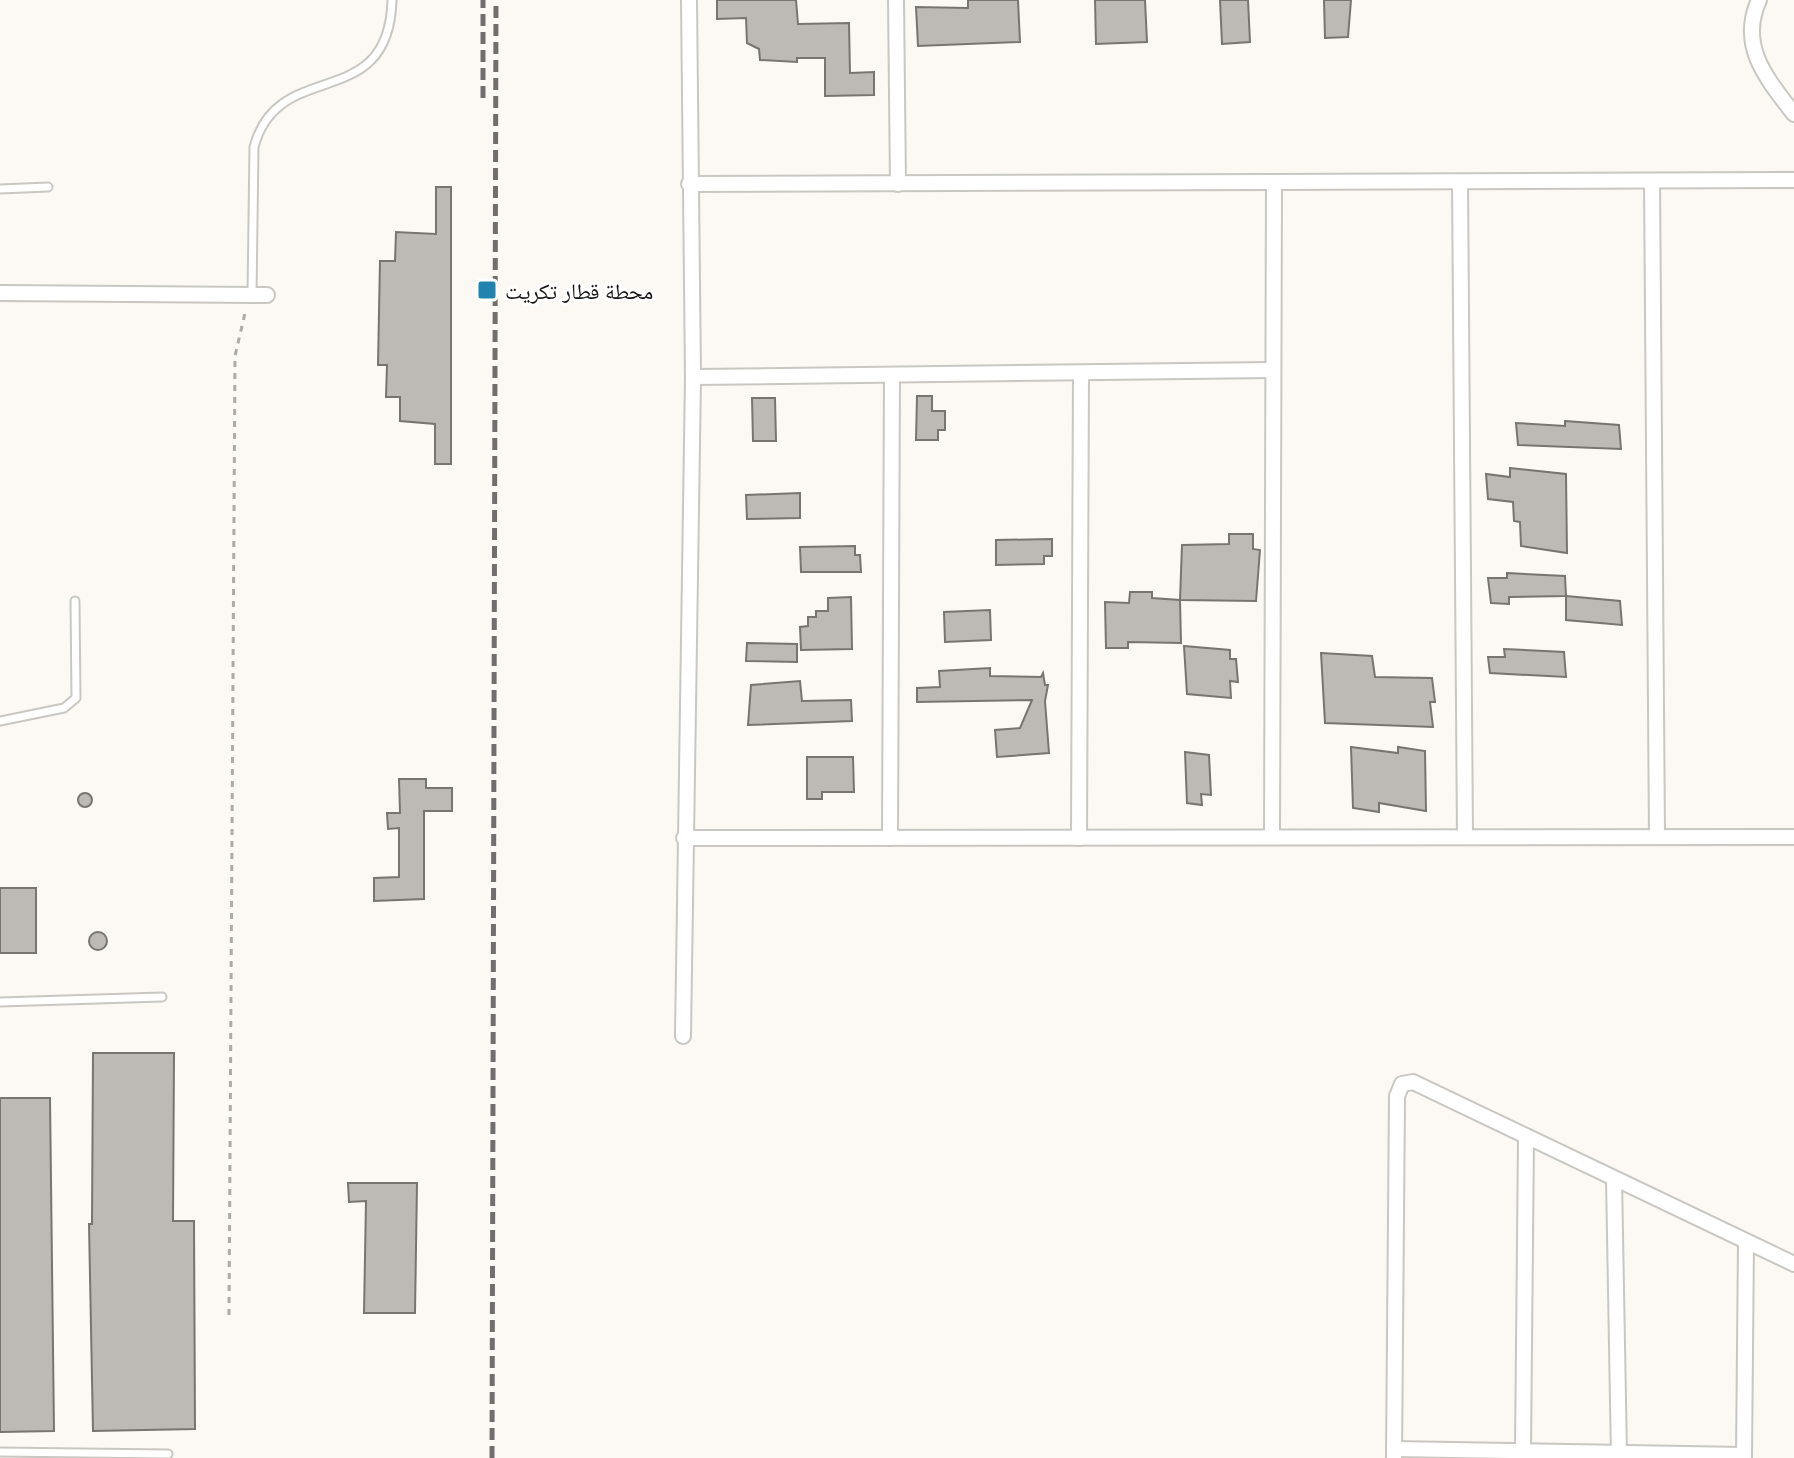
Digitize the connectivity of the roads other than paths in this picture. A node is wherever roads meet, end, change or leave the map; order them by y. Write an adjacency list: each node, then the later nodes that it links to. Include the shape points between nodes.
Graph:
1 (392, 0): 15 (lane, via 390,32 367,65 283,102 258,133 254,147)
2 (689, 0): 10 (street)
3 (896, 0): 11 (street)
4 (1759, 0): 5 (street, via 1751,22 1756,60)
5 (1794, 114)
6 (1794, 180): 7 (street)
7 (1652, 181): 8 (street); 24 (street)
8 (1460, 182): 9 (street); 23 (street)
9 (1274, 183): 11 (street); 16 (street)
10 (689, 184): 11 (street); 19 (street)
11 (898, 184)
12 (48, 187): 13 (lane)
13 (0, 189)
14 (0, 293): 15 (street)
15 (260, 295)
16 (1272, 370): 17 (street); 22 (street)
17 (1081, 373): 18 (street); 28 (street)
18 (892, 375): 19 (street); 27 (street)
19 (693, 377): 26 (street)
20 (75, 601): 21 (lane, via 76,698 64,708)
21 (0, 721)
22 (1272, 837): 23 (street); 28 (street)
23 (1465, 837): 24 (street)
24 (1657, 837): 25 (street)
25 (1794, 837)
26 (684, 838): 27 (street); 31 (street)
27 (890, 838): 28 (street)
28 (1079, 838)
29 (162, 997): 30 (lane)
30 (0, 1002)
31 (683, 1036)
32 (1526, 1137): 33 (street); 36 (street); 38 (street, via 1413,1082 1398,1089)
33 (1614, 1179): 34 (street); 40 (street)
34 (1746, 1242): 35 (street); 41 (street)
35 (1794, 1264)
36 (1523, 1450): 38 (street); 40 (street)
37 (0, 1452): 39 (lane)
38 (1394, 1453)
39 (168, 1454)
40 (1619, 1455): 41 (street)
41 (1744, 1456)

